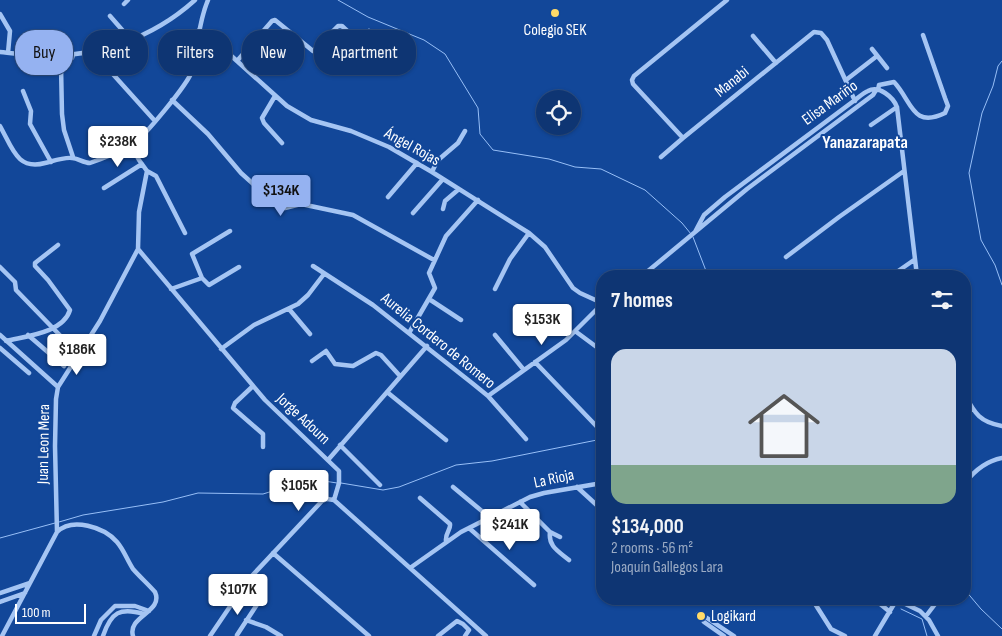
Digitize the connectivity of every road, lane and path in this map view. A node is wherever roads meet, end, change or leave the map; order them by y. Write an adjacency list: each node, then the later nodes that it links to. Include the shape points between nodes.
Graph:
1 (195, 0): 10 (street)
2 (208, 0): 7 (street)
3 (727, 0): 40 (street, via 632,80)
4 (0, 14): 16 (street, via 11,35)
5 (110, 16): 6 (street)
6 (122, 30)
7 (199, 30)
8 (334, 30): 9 (street, via 338,26)
9 (346, 30)
10 (148, 32)
11 (923, 34): 29 (street, via 948,106 945,112 928,118 919,116 894,82 880,85)
12 (753, 36): 23 (street)
13 (872, 49): 21 (street)
14 (314, 51): 22 (street, via 275,20)
15 (0, 52): 16 (street)
16 (8, 53): 18 (street)
17 (83, 53): 19 (street)
18 (15, 54)
19 (73, 54)
20 (232, 56): 22 (street, Ángel Rojas)
21 (877, 56): 24 (street); 28 (street)
22 (237, 61): 31 (street, Ángel Rojas)
23 (776, 63): 28 (street, Manabi, via 812,33 818,32 827,40); 40 (street, Manabi)
24 (887, 68)
25 (61, 75): 43 (street, via 64,130)
26 (114, 75): 36 (street)
27 (190, 75): 32 (street)
28 (846, 80): 33 (street)
29 (877, 90): 33 (street, Elisa Mariño, via 870,90); 34 (street, Elisa Mariño); 35 (street, via 891,97)
30 (23, 91): 45 (street, via 31,111 30,124)
31 (275, 96): 41 (street, via 263,120); 46 (street, Ángel Rojas, via 312,120 370,138)
32 (172, 100): 36 (street); 67 (street, via 279,207 300,204 353,215)
33 (854, 100): 34 (street); 54 (street, Elisa Mariño)
34 (858, 107): 56 (street, Elisa Mariño)
35 (897, 107): 37 (street); 49 (street)
36 (155, 121): 42 (street)
37 (871, 125)
38 (0, 126): 45 (street, via 24,163 31,166)
39 (465, 130): 50 (street, via 458,142 437,161)
40 (683, 138): 44 (street, Manabi)
41 (282, 143)
42 (131, 145): 43 (street, via 90,163); 47 (street)
43 (73, 157): 45 (street)
44 (661, 158)
45 (51, 162)
46 (417, 163): 50 (street, Ángel Rojas); 55 (street)
47 (142, 164): 48 (street); 52 (street)
48 (148, 171): 62 (street, via 156,176); 65 (street, Juan Leon Mera, via 139,212)
49 (904, 171): 66 (street); 68 (street)
50 (432, 172): 51 (street, Ángel Rojas)
51 (443, 179): 53 (street, Ángel Rojas); 59 (street)
52 (104, 188)
53 (459, 188): 57 (street, Ángel Rojas); 58 (street)
54 (730, 194): 56 (street); 61 (street, Elisa Mariño, via 704,215)
55 (388, 197)
56 (734, 199): 61 (street, Elisa Mariño)
57 (478, 200): 63 (street, Ángel Rojas); 67 (street, via 446,236)
58 (443, 209)
59 (413, 212)
60 (230, 231): 76 (street, via 192,254)
61 (695, 232): 72 (street, Elisa Mariño)
62 (184, 233)
63 (529, 233): 78 (street, via 510,259); 80 (street, Ángel Rojas, via 545,247 573,288)
64 (58, 245): 84 (street, via 34,266 70,310 68,317)
65 (138, 250): 77 (street, Jorge Adoum); 96 (street, Juan Leon Mera)
66 (786, 257)
67 (434, 260): 79 (street, via 428,275 435,288)
68 (914, 260): 73 (street); 74 (street)
69 (313, 266): 75 (street, Aurelia Cordero de Romero)
70 (0, 267): 84 (street, via 15,282 16,290)
71 (240, 267): 76 (street, via 209,285)
72 (649, 270)
73 (900, 270)
74 (916, 270)
75 (324, 274): 81 (street, via 308,295); 86 (street, Aurelia Cordero de Romero)
76 (202, 278): 77 (street)
77 (171, 289): 95 (street, Jorge Adoum)
78 (495, 290)
79 (428, 299): 83 (street); 86 (street)
80 (596, 301)
81 (289, 309): 87 (street); 95 (street, via 254,325)
82 (596, 310): 85 (street)
83 (461, 320)
84 (52, 329): 89 (street); 96 (street)
85 (575, 331): 93 (street); 98 (street)
86 (409, 332): 92 (street, Aurelia Cordero de Romero)
87 (310, 334)
88 (0, 335): 91 (street)
89 (28, 335): 91 (street); 99 (street)
90 (495, 335): 100 (street)
91 (6, 341): 104 (street)
92 (427, 346): 102 (street); 106 (street, Aurelia Cordero de Romero)
93 (596, 346)
94 (0, 348): 101 (street)
95 (221, 349): 103 (street, Jorge Adoum)
96 (79, 355): 104 (street, Juan Leon Mera)
97 (312, 361): 102 (street, via 326,351 335,364 353,366 376,353)
98 (535, 362): 100 (street); 108 (street)
99 (64, 366)
100 (524, 370): 106 (street)
101 (29, 373)
102 (400, 376): 105 (street)
103 (253, 386): 113 (street, via 235,403 234,408 263,434); 115 (street, Jorge Adoum)
104 (58, 388): 127 (street, Juan Leon Mera, via 55,446)
105 (387, 392): 111 (street); 112 (street)
106 (488, 396): 110 (street, Aurelia Cordero de Romero)
107 (972, 409): 109 (street, via 990,424)
108 (596, 426)
109 (1002, 426)
110 (526, 439)
111 (446, 440)
112 (340, 445): 115 (street); 118 (street)
113 (263, 447)
114 (1002, 458): 116 (street, via 981,466)
115 (328, 460): 122 (street, Jorge Adoum, via 339,471)
116 (971, 477)
117 (596, 484): 119 (street, La Rioja)
118 (380, 485)
119 (577, 486): 123 (street, La Rioja, via 544,492); 124 (street)
120 (453, 487): 125 (street)
121 (420, 498): 130 (street, via 450,524)
122 (334, 499): 131 (street, via 322,501); 133 (street)
123 (520, 502): 125 (street, La Rioja); 128 (street)
124 (596, 504)
125 (489, 517): 126 (street, La Rioja)
126 (469, 528): 130 (street, La Rioja); 135 (street)
127 (57, 532): 134 (street, Juan Leon Mera); 145 (street, via 71,524 83,524 112,537 133,568 155,592 156,600)
128 (550, 532): 129 (street); 132 (street, via 550,543 554,549)
129 (560, 537)
130 (446, 541): 133 (street, La Rioja)
131 (273, 553): 136 (street); 159 (street)
132 (569, 560)
133 (410, 568): 149 (street)
134 (30, 583): 137 (street); 138 (street, Juan Leon Mera)
135 (534, 585)
136 (242, 588): 150 (street, via 258,601); 157 (street)
137 (0, 593)
138 (25, 593): 139 (street); 153 (street, Juan Leon Mera)
139 (0, 602)
140 (816, 605): 165 (street, via 831,629)
141 (881, 605): 146 (street)
142 (893, 605): 146 (street)
143 (908, 605): 148 (street)
144 (934, 605): 148 (street)
145 (149, 611): 147 (street); 154 (street, via 135,606 115,606 106,612)
146 (890, 612): 166 (street)
147 (144, 614): 155 (street, via 121,611 112,617); 156 (street, via 132,628)
148 (926, 616): 167 (street)
149 (468, 619): 151 (street); 162 (street)
150 (246, 620): 152 (street); 158 (street, via 266,626)
151 (463, 624): 160 (street, via 456,622); 161 (street, via 469,630)
152 (237, 635)
153 (2, 636)
154 (94, 636)
155 (103, 636)
156 (133, 636)
157 (210, 636)
158 (281, 636)
159 (369, 636)
160 (438, 636)
161 (465, 636)
162 (486, 636)
163 (724, 636): 164 (street, via 698,614)
164 (734, 636)
165 (845, 636)
166 (875, 636)
167 (938, 636)

